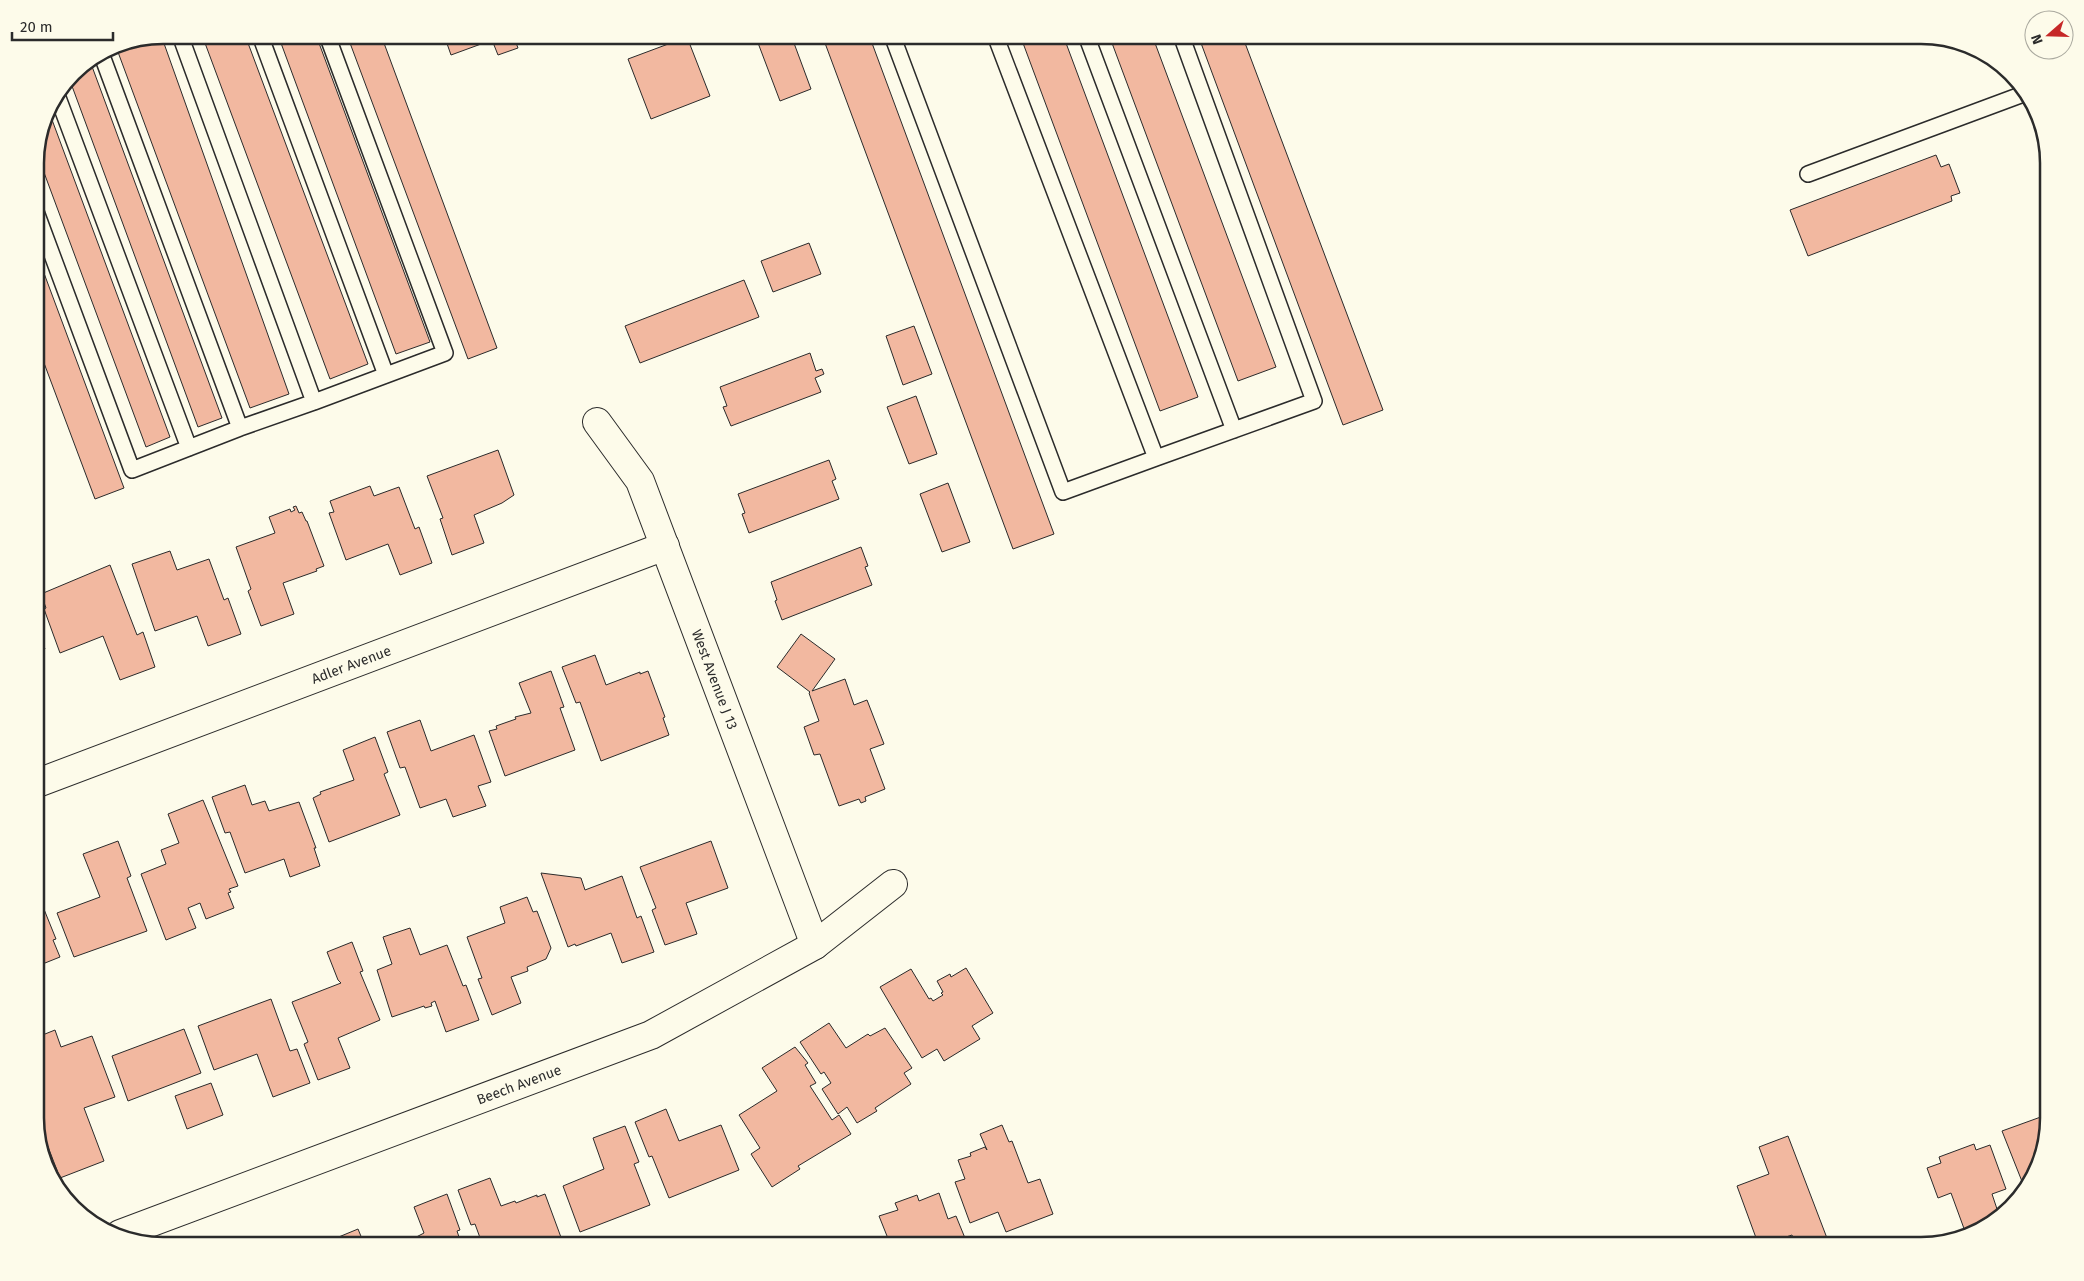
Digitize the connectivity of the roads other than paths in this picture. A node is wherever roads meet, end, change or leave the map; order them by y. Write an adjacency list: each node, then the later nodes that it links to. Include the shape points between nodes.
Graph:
1 (183, 44): 14 (lane)
2 (263, 44): 13 (lane)
3 (330, 44): 13 (lane, via 445,353)
4 (895, 44): 19 (lane, via 1063,492)
5 (998, 44): 19 (lane)
6 (1089, 44): 17 (lane)
7 (1184, 44): 17 (lane, via 1314,401)
8 (104, 60): 16 (lane)
9 (2020, 96): 11 (lane)
10 (61, 102): 18 (lane)
11 (1808, 174)
12 (44, 233): 18 (lane, via 132,470)
13 (386, 375): 14 (lane)
14 (314, 402): 16 (lane)
15 (598, 422): 20 (street, West Avenue J 13, via 640,481)
16 (240, 428): 18 (lane)
17 (1234, 430): 19 (lane)
18 (189, 448)
19 (1156, 458)
20 (666, 546): 21 (street, Adler Avenue); 23 (street, West Avenue J 13)
21 (44, 781)
22 (893, 884): 23 (street, Beech Avenue)
23 (815, 945): 24 (street, Beech Avenue, via 651,1036)
24 (127, 1231)

